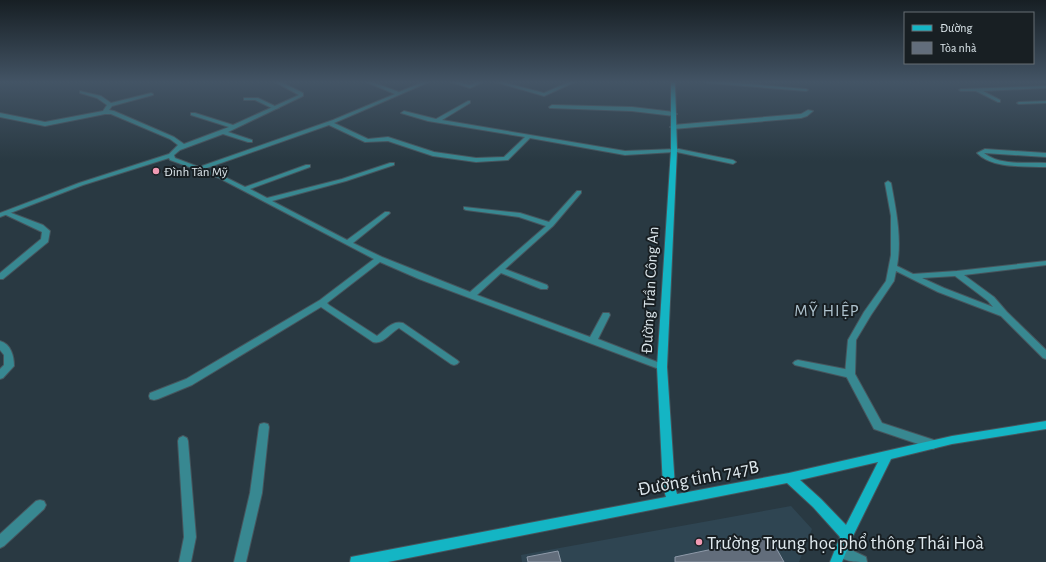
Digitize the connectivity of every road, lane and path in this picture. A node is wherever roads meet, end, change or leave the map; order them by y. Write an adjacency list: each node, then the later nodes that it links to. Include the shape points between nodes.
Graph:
1 (108, 108): 8 (street)
2 (276, 108): 16 (street)
3 (365, 108): 14 (street)
4 (458, 108): 13 (street)
5 (601, 108): 11 (street)
6 (674, 108): 11 (main road, Đường Trần Công An)
7 (810, 111): 15 (street, via 801,116)
8 (105, 112): 12 (street, via 45,124); 20 (street, via 112,112 172,138 182,145)
9 (404, 113): 13 (street)
10 (193, 114): 16 (street)
11 (674, 114): 15 (main road, Đường Trần Công An)
12 (0, 115)
13 (438, 120): 18 (street)
14 (329, 123): 18 (street, via 367,141 388,140 420,151 476,160 506,160); 28 (street)
15 (673, 126): 21 (main road, Đường Trần Công An)
16 (233, 127): 17 (street)
17 (223, 132): 19 (street); 20 (street)
18 (529, 136): 21 (street, via 625,153)
19 (250, 141)
20 (180, 148): 22 (street)
21 (674, 150): 24 (street); 55 (main road, Đường Trần Công An)
22 (171, 155): 28 (street, via 172,158); 35 (street, via 81,184)
23 (1046, 155): 26 (street, via 985,151 980,153 995,161)
24 (734, 162)
25 (392, 164): 32 (street)
26 (1046, 165)
27 (308, 166): 30 (street)
28 (198, 169): 30 (street)
29 (888, 183): 40 (street, via 894,216)
30 (245, 189): 32 (street)
31 (580, 192): 36 (street)
32 (268, 200): 37 (street)
33 (466, 208): 36 (street, via 520,215)
34 (387, 213): 37 (street)
35 (3, 214): 43 (street, via 46,231 45,240)
36 (551, 225): 41 (street)
37 (349, 242): 38 (street)
38 (379, 258): 46 (street); 47 (street)
39 (1046, 263): 42 (street)
40 (893, 267): 44 (street); 56 (street, via 890,281 852,340)
41 (500, 270): 45 (street); 46 (street)
42 (957, 273): 44 (street); 48 (street, via 991,299)
43 (0, 277)
44 (912, 277): 48 (street)
45 (544, 288)
46 (472, 295): 50 (street)
47 (323, 302): 53 (street, via 325,307 373,339 380,339 394,326 400,325); 58 (street, via 189,382)
48 (1004, 314): 52 (street)
49 (606, 315): 50 (street)
50 (593, 340): 55 (street)
51 (0, 344): 57 (street, via 9,354 9,366)
52 (1046, 356)
53 (454, 362)
54 (798, 363): 56 (street)
55 (662, 367): 65 (main road, Đường Trần Công An)
56 (850, 374): 62 (street, via 878,426)
57 (0, 375)
58 (154, 396)
59 (1046, 425): 62 (main road, Đường tỉnh 747B)
60 (264, 427): 71 (street, via 256,493)
61 (183, 442): 70 (street, via 190,537)
62 (933, 444): 63 (main road, Đường tỉnh 747B)
63 (888, 454): 64 (main road, Đường tỉnh 747B); 67 (main road)
64 (789, 478): 65 (main road, Đường tỉnh 747B); 67 (main road)
65 (672, 499): 72 (main road, Đường tỉnh 747B)
66 (40, 505): 68 (street)
67 (847, 535): 69 (main road)
68 (0, 542)
69 (838, 556): 73 (street)
70 (186, 562)
71 (240, 562)
72 (356, 562)
73 (860, 562)

